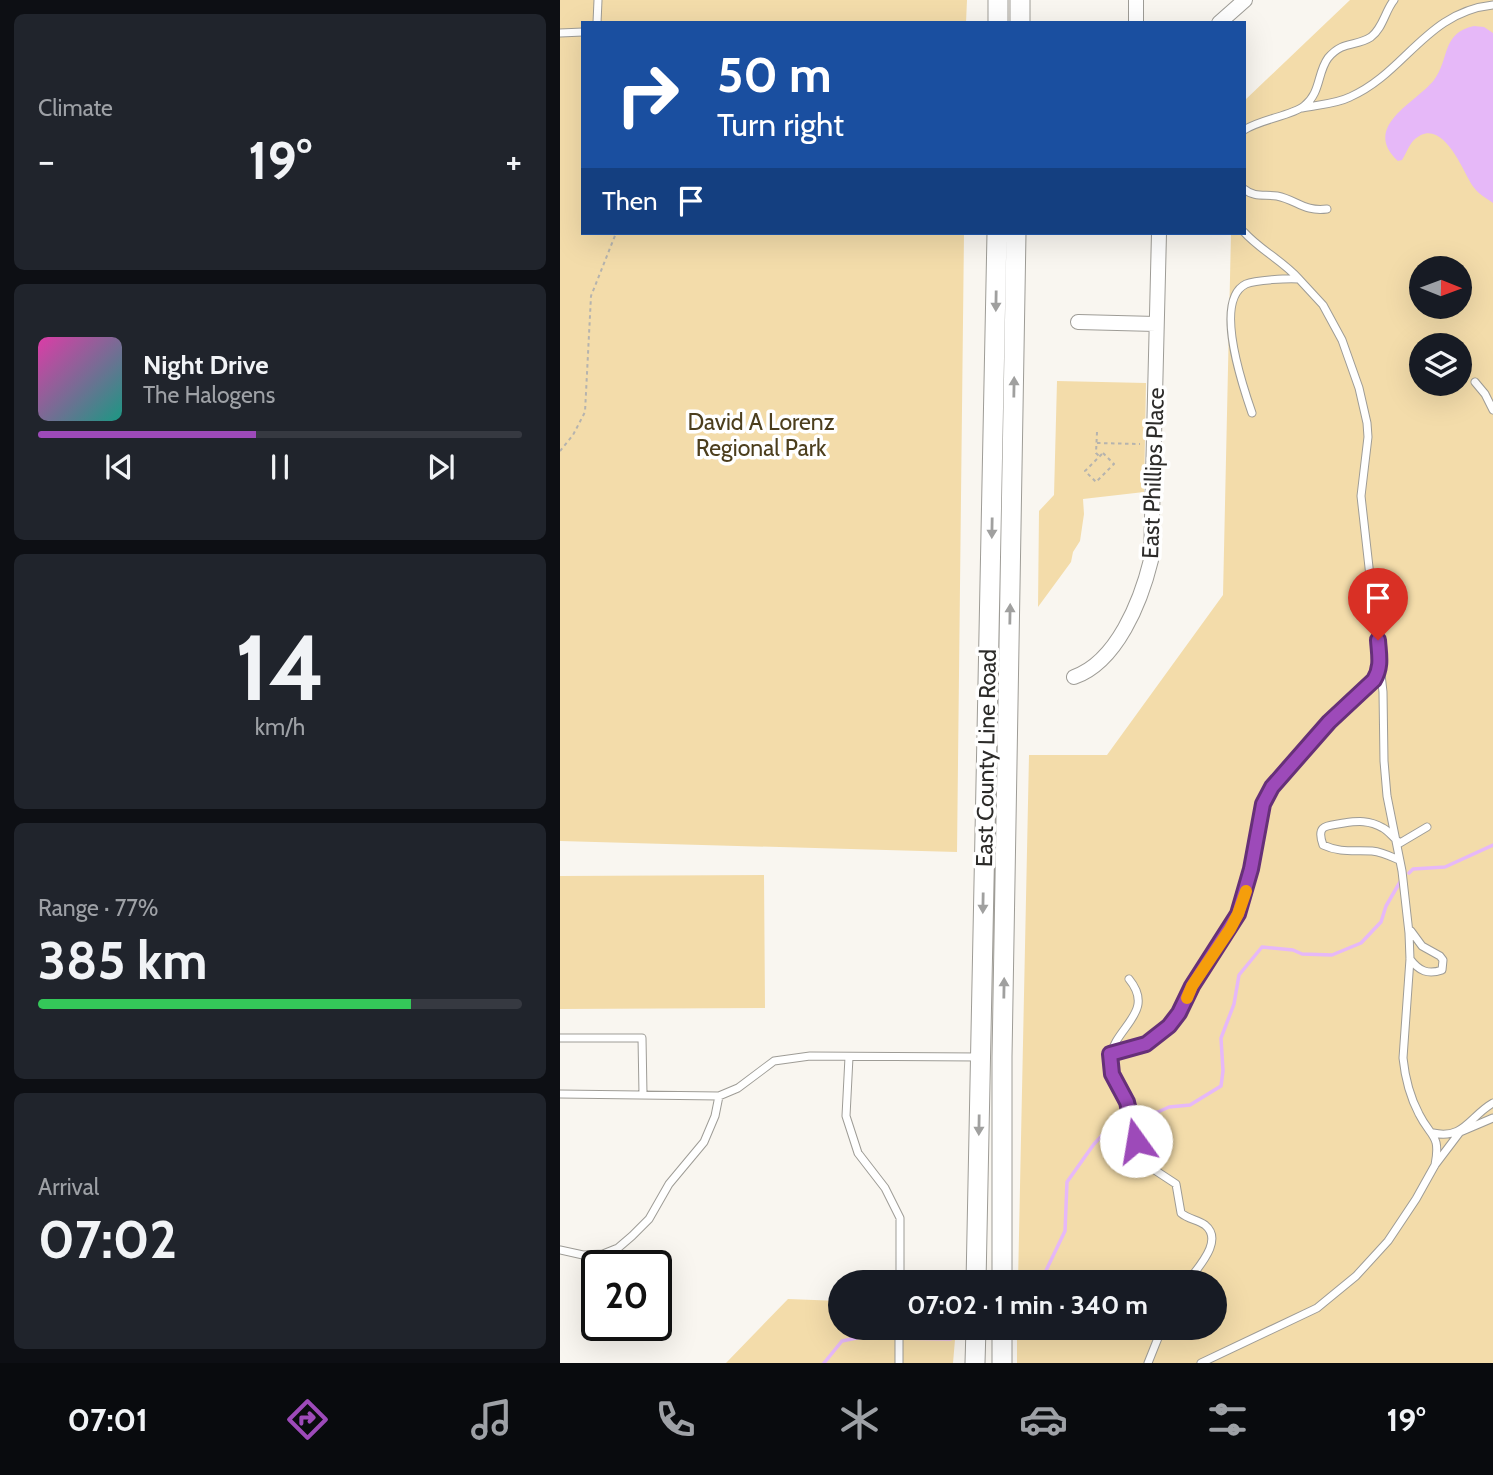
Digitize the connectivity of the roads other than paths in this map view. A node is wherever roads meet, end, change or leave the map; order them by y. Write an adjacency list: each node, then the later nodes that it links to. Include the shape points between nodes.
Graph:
1 (598, 0): 8 (lane)
2 (998, 0): 9 (main road)
3 (1020, 0): 10 (main road)
4 (1136, 0): 11 (street)
5 (1245, 0): 12 (street)
6 (1394, 0): 15 (lane, via 1376,32 1368,39 1343,45 1326,61 1319,87)
7 (1493, 5): 15 (lane, via 1445,20 1375,82 1349,98)
8 (597, 21)
9 (998, 21)
10 (1020, 21)
11 (1136, 21)
12 (1221, 21)
13 (581, 32): 14 (lane)
14 (560, 33)
15 (1302, 108): 16 (lane)
16 (1246, 129)
17 (1246, 190): 18 (lane, via 1259,197 1275,195 1306,209)
18 (1327, 209)
19 (1246, 234): 23 (lane)
20 (996, 235): 42 (main road, East County Line Road, one-way to 42)
21 (1016, 235): 43 (main road, East County Line Road, one-way to 21)
22 (1159, 235): 25 (street, East Phillips Place)
23 (1299, 279): 28 (lane, via 1259,280 1235,294 1235,359); 29 (lane, via 1323,305 1342,340 1364,406 1368,437 1361,496)
24 (1077, 322): 25 (street)
25 (1156, 324): 30 (street, East Phillips Place, via 1153,545 1143,590 1115,642 1097,663)
26 (1475, 382): 27 (lane)
27 (1493, 410)
28 (1252, 412)
29 (1380, 663): 31 (lane); 32 (lane)
30 (1074, 677)
31 (1369, 687): 32 (lane); 40 (lane, via 1329,722 1272,787 1263,804 1238,914 1179,1013 1146,1044)
32 (1382, 687): 34 (lane, via 1387,796)
33 (1427, 827): 34 (lane)
34 (1396, 841): 35 (lane); 35 (lane, via 1385,829 1359,820 1327,824 1320,838 1332,849 1378,852)
35 (1399, 860): 36 (lane)
36 (1409, 928): 37 (lane); 37 (lane, via 1422,946 1440,956 1444,966 1430,973 1416,968)
37 (1410, 959): 50 (lane, via 1404,1070 1419,1115)
38 (1129, 979): 40 (lane, via 1139,993 1139,1002)
39 (560, 1038): 45 (lane, via 642,1038)
40 (1110, 1054): 56 (lane, via 1112,1074 1127,1102 1141,1161 1176,1184 1181,1213 1204,1224 1212,1236)
41 (849, 1057): 42 (lane); 46 (lane, via 774,1061); 53 (lane, via 846,1116 858,1153 901,1218)
42 (980, 1057): 43 (lane); 54 (main road, East County Line Road, one-way to 54)
43 (1002, 1057): 55 (main road, East County Line Road)
44 (560, 1094): 45 (lane)
45 (643, 1094): 46 (lane)
46 (719, 1096): 52 (lane, via 704,1142 632,1236 603,1254)
47 (1493, 1103): 49 (lane)
48 (1493, 1118): 49 (lane)
49 (1460, 1132): 50 (lane); 51 (lane)
50 (1433, 1133): 51 (lane, via 1438,1147)
51 (1435, 1165): 63 (lane, via 1388,1241 1356,1276 1317,1307)
52 (560, 1250)
53 (900, 1270)
54 (976, 1270)
55 (1002, 1270)
56 (1196, 1270)
57 (899, 1340): 60 (lane)
58 (1002, 1340): 61 (main road)
59 (1157, 1340): 62 (lane)
60 (898, 1363)
61 (1002, 1363)
62 (1148, 1363)
63 (1201, 1363)

